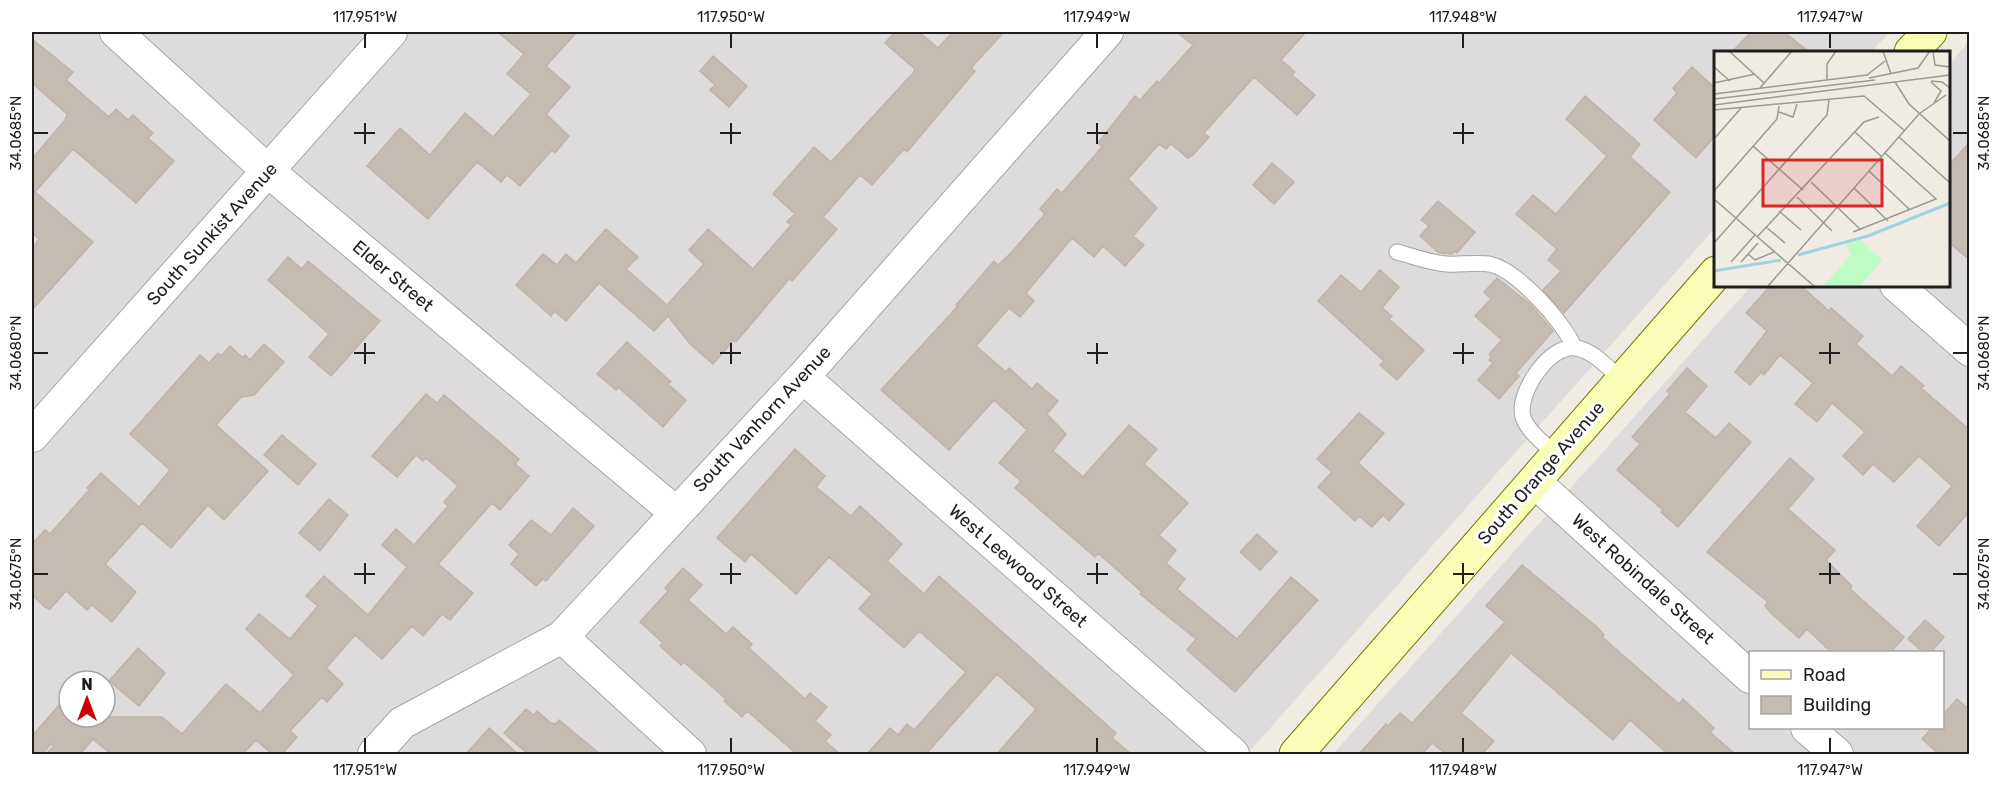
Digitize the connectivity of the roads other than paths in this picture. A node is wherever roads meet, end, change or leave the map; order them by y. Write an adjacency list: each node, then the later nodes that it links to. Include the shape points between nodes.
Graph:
1 (116, 32): 6 (street, Elder Street)
2 (391, 32): 6 (street, South Sunkist Avenue)
3 (1107, 32): 12 (street, South Vanhorn Avenue)
4 (1929, 32): 5 (street)
5 (1912, 51)
6 (268, 171): 14 (street, South Sunkist Avenue); 17 (street, Elder Street)
7 (1397, 252): 10 (lane, via 1436,263 1488,264 1504,270 1555,316)
8 (1714, 275): 13 (street, South Orange Avenue)
9 (1897, 286): 11 (street)
10 (1574, 347): 13 (lane, via 1591,353); 15 (lane, via 1561,349 1551,357 1522,398 1527,424)
11 (1970, 350)
12 (803, 377): 17 (street, South Vanhorn Avenue); 23 (street, West Leewood Street)
13 (1621, 380): 15 (street, South Orange Avenue)
14 (32, 436)
15 (1557, 456): 16 (street, South Orange Avenue)
16 (1534, 482): 19 (street, West Robindale Street); 24 (street, South Orange Avenue)
17 (675, 512): 18 (street, South Vanhorn Avenue)
18 (562, 637): 21 (street, South Vanhorn Avenue, via 402,723); 22 (street)
19 (1749, 675)
20 (1808, 729): 25 (street)
21 (374, 754)
22 (690, 754)
23 (1233, 754)
24 (1296, 754)
25 (1837, 754)

